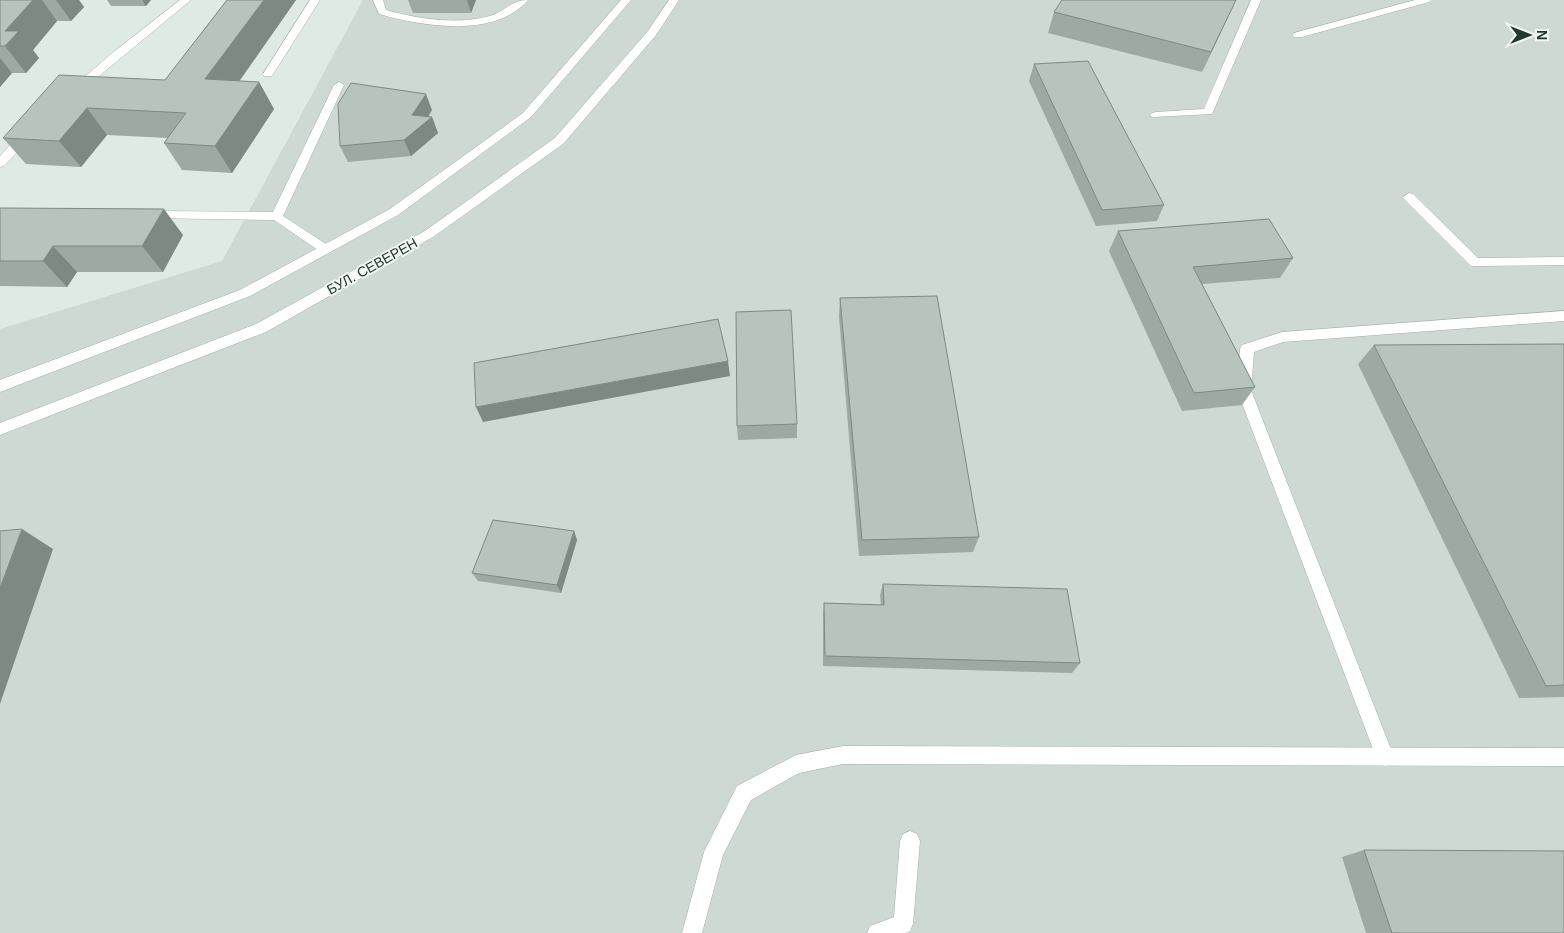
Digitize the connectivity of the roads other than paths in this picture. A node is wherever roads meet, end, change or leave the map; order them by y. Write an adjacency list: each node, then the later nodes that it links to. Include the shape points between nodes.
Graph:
1 (186, 0): 12 (main road)
2 (315, 0): 10 (main road)
3 (378, 0): 4 (main road, via 382,12 399,18 472,22 498,17 515,9)
4 (522, 0)
5 (626, 0): 19 (main road, via 527,115 394,212)
6 (674, 0): 23 (main road, БУЛ. СЕВЕРЕН, via 652,33 559,141 429,234 261,328)
7 (1256, 0): 13 (main road, via 1208,112)
8 (1426, 0): 9 (main road)
9 (1298, 35)
10 (268, 74)
11 (339, 85): 18 (main road)
12 (65, 99)
13 (1156, 115)
14 (32, 129): 15 (main road)
15 (0, 162)
16 (1410, 197): 20 (main road, via 1475,263)
17 (138, 215): 18 (main road)
18 (277, 216): 19 (main road)
19 (325, 249): 22 (main road, via 245,293)
20 (1564, 261)
21 (1564, 316): 24 (main road, via 1282,337 1247,349 1244,390)
22 (0, 386)
23 (0, 429)
24 (1385, 757): 25 (main road); 27 (main road, via 843,755 796,764 744,793 714,852)
25 (1564, 757)
26 (910, 841): 28 (main road, via 903,924)
27 (692, 933)
28 (876, 933)

